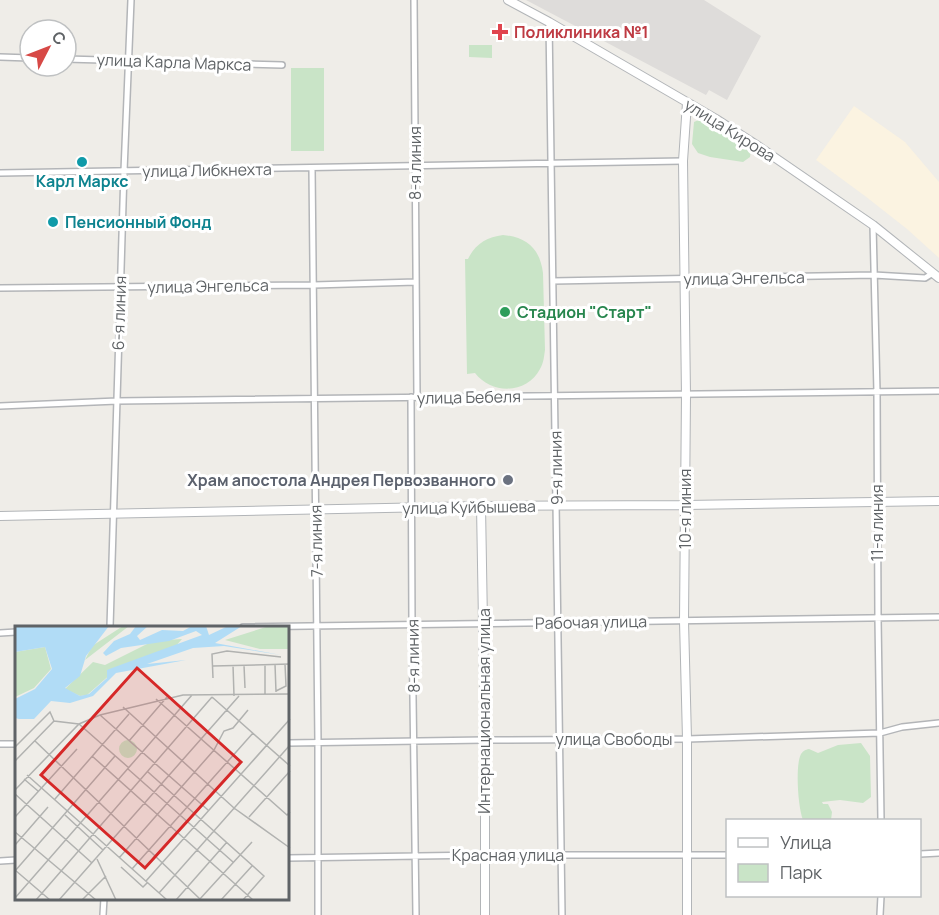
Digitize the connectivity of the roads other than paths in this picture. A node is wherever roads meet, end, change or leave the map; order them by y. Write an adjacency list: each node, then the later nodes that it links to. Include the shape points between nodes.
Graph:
1 (131, 0): 8 (street, 6-я линия)
2 (414, 0): 13 (street, 8-я линия)
3 (508, 0): 4 (street, улица Кирова)
4 (549, 22): 10 (street, улица Кирова); 12 (street, 9-я линия)
5 (0, 57): 6 (street)
6 (18, 58)
7 (78, 58): 8 (street, улица Карла Маркса)
8 (128, 60): 9 (street, улица Карла Маркса); 15 (street, 6-я линия)
9 (282, 65)
10 (687, 103): 11 (street, 10-я линия); 17 (street, улица Кирова)
11 (683, 160): 12 (street); 20 (street, 10-я линия)
12 (554, 163): 13 (street, улица Либкнехта); 21 (street, 9-я линия)
13 (415, 166): 14 (street, улица Либкнехта); 22 (street, 8-я линия)
14 (312, 168): 15 (street, улица Либкнехта); 23 (street, 7-я линия)
15 (124, 171): 16 (street, улица Либкнехта); 24 (street, 6-я линия)
16 (0, 173)
17 (873, 225): 18 (street, 11-я линия); 19 (street, улица Кирова)
18 (874, 275): 19 (street, улица Энгельса); 20 (street, улица Энгельса); 27 (street, 11-я линия)
19 (936, 275)
20 (684, 279): 21 (street, улица Энгельса); 28 (street, 10-я линия)
21 (553, 281): 29 (street, 9-я линия)
22 (416, 282): 23 (street, улица Энгельса); 30 (street, 8-я линия)
23 (314, 285): 24 (street, улица Энгельса); 31 (street, 7-я линия)
24 (120, 287): 25 (street, улица Энгельса); 32 (street, 6-я линия)
25 (0, 288)
26 (939, 391): 27 (street, улица Бебеля)
27 (877, 392): 28 (street, улица Бебеля); 35 (street, 11-я линия)
28 (686, 395): 29 (street, улица Бебеля); 36 (street, 10-я линия)
29 (555, 396): 30 (street, улица Бебеля); 38 (street, 9-я линия)
30 (414, 397): 31 (street, улица Бебеля); 39 (street, 8-я линия)
31 (314, 399): 32 (street, улица Бебеля); 40 (street, 7-я линия)
32 (117, 401): 33 (street, улица Бебеля); 41 (street, 6-я линия)
33 (0, 406)
34 (939, 501): 35 (street, улица Куйбышева)
35 (877, 502): 36 (street, улица Куйбышева); 44 (street, 11-я линия)
36 (686, 505): 38 (street, улица Куйбышева); 45 (street, 10-я линия)
37 (481, 506): 38 (street, улица Куйбышева); 39 (street, улица Куйбышева); 47 (street, Интернациональная улица)
38 (557, 506): 46 (street, 9-я линия)
39 (412, 507): 40 (street, улица Куйбышева); 48 (street, 8-я линия)
40 (316, 509): 41 (street, улица Куйбышева); 51 (street, 7-я линия)
41 (113, 514): 42 (street, улица Куйбышева); 49 (street, 6-я линия)
42 (0, 516)
43 (939, 617): 44 (street, Рабочая улица)
44 (878, 618): 45 (street, Рабочая улица); 55 (street, 11-я линия)
45 (684, 621): 46 (street, Рабочая улица); 57 (street, 10-я линия)
46 (558, 622): 47 (street, Рабочая улица); 56 (street, 9-я линия)
47 (484, 623): 48 (street, Рабочая улица); 58 (street, Интернациональная улица)
48 (412, 625): 51 (street, Рабочая улица); 59 (street, 8-я линия)
49 (110, 626)
50 (290, 626): 51 (street, Рабочая улица)
51 (317, 626): 61 (street, 7-я линия)
52 (15, 632): 53 (street)
53 (0, 633)
54 (939, 723): 55 (street, улица Свободы)
55 (880, 733): 57 (street, улица Свободы); 62 (street, 11-я линия)
56 (560, 739): 57 (street, улица Свободы); 58 (street, улица Свободы); 66 (street, 9-я линия)
57 (687, 739): 67 (street, 10-я линия)
58 (485, 740): 59 (street, улица Свободы); 65 (street, Интернациональная улица)
59 (414, 741): 61 (street, улица Свободы); 69 (street, 8-я линия)
60 (290, 743): 61 (street, улица Свободы)
61 (318, 743): 71 (street, 7-я линия)
62 (880, 819)
63 (939, 853): 64 (street)
64 (921, 854)
65 (484, 855): 66 (street, Красная улица); 69 (street, Красная улица); 79 (street, Интернациональная улица)
66 (562, 855): 67 (street, Красная улица); 80 (street, 9-я линия)
67 (687, 855): 68 (street, Красная улица); 81 (street, 10-я линия)
68 (726, 855)
69 (417, 856): 71 (street, Красная улица); 78 (street, 8-я линия)
70 (290, 858): 71 (street, Красная улица)
71 (319, 858): 77 (street, 7-я линия)
72 (15, 860): 73 (street)
73 (0, 861)
74 (880, 897): 82 (street)
75 (104, 900): 76 (street)
76 (103, 915)
77 (318, 915)
78 (416, 915)
79 (485, 915)
80 (562, 915)
81 (687, 915)
82 (880, 915)

